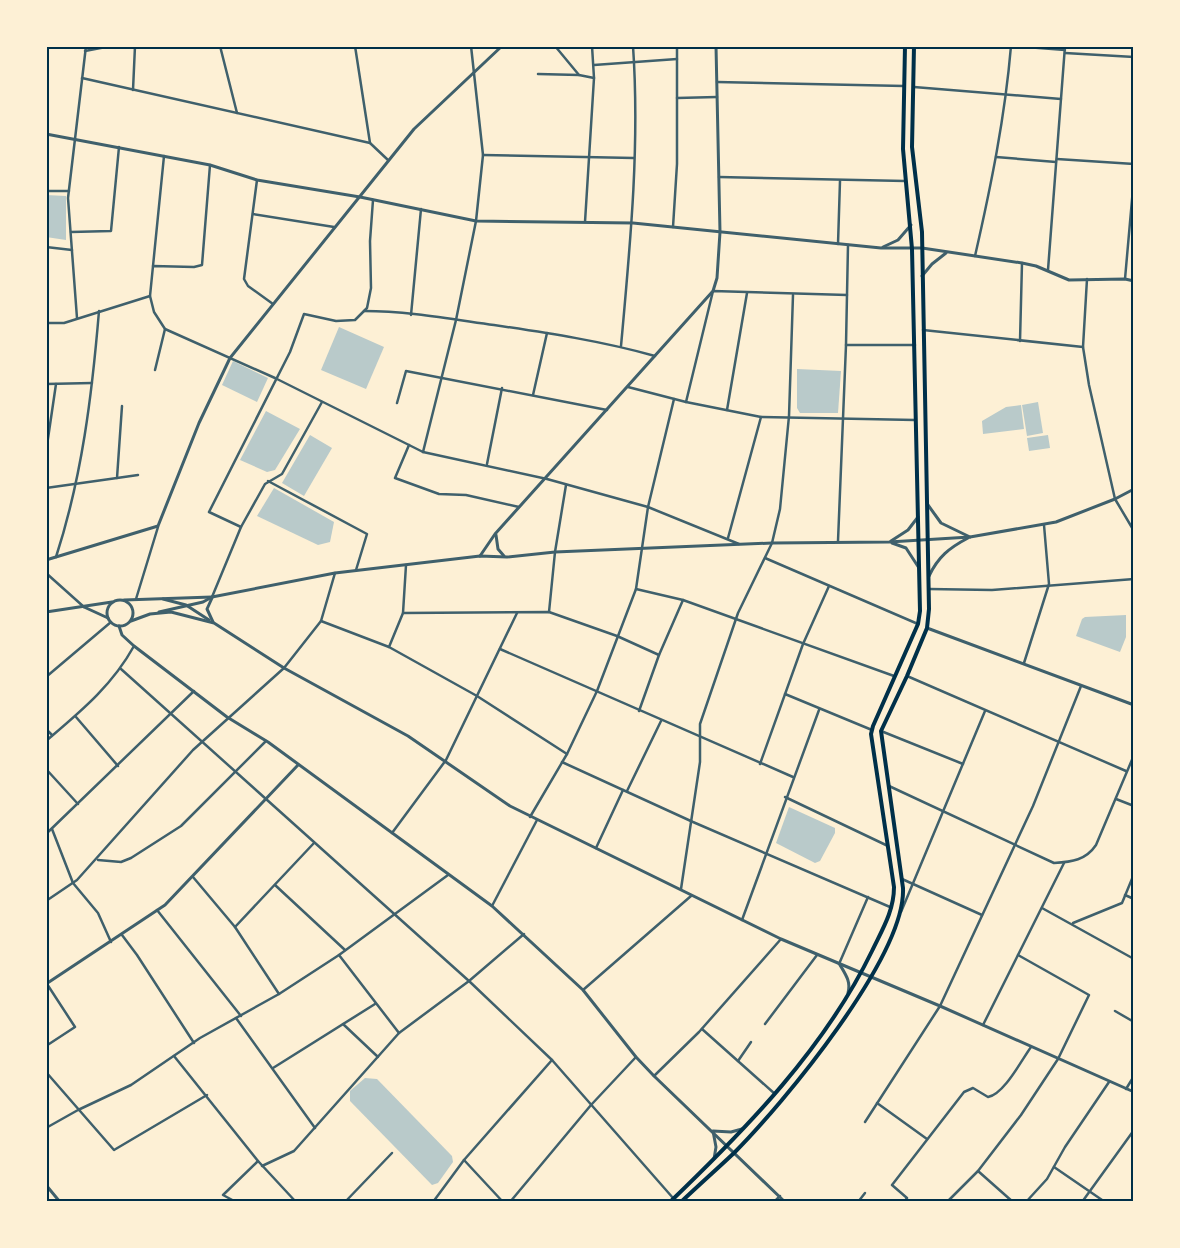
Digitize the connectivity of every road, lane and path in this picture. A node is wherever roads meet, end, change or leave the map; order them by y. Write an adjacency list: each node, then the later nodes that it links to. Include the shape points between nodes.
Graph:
1 (86, 46): 16 (street)
2 (111, 46): 16 (street)
3 (135, 46): 30 (street)
4 (220, 46): 35 (street)
5 (355, 46): 38 (street)
6 (471, 46): 22 (street)
7 (502, 46): 22 (street)
8 (555, 46): 24 (street)
9 (592, 46): 21 (street)
10 (633, 46): 20 (street)
11 (677, 46): 19 (street)
12 (716, 46): 27 (street)
13 (905, 46): 28 (main road)
14 (914, 46): 29 (main road)
15 (1010, 46): 17 (street); 31 (street)
16 (85, 50): 25 (street)
17 (1065, 50): 18 (street); 34 (street)
18 (1134, 57)
19 (677, 59): 20 (street); 33 (street)
20 (634, 61): 21 (street); 44 (street)
21 (594, 65): 26 (street)
22 (474, 72): 40 (street); 45 (street, via 414,129)
23 (538, 74): 24 (street)
24 (579, 75): 26 (street)
25 (82, 78): 30 (street); 37 (street)
26 (594, 78): 42 (street)
27 (717, 82): 28 (street); 32 (street)
28 (906, 86): 53 (main road)
29 (914, 88): 31 (street); 73 (main road, via 912,148)
30 (133, 90): 35 (street)
31 (1007, 95): 34 (street); 43 (street)
32 (717, 97): 33 (street); 50 (street)
33 (677, 98): 65 (street)
34 (1061, 99): 46 (street)
35 (237, 113): 38 (street)
36 (46, 134): 37 (street)
37 (75, 140): 39 (street); 55 (street)
38 (370, 143): 45 (street)
39 (119, 147): 41 (street); 66 (street, via 111,231)
40 (483, 155): 42 (street); 60 (street)
41 (164, 156): 48 (street); 78 (street)
42 (590, 157): 44 (street); 61 (street)
43 (996, 157): 46 (street); 76 (street)
44 (634, 158): 62 (street)
45 (388, 160): 56 (street)
46 (1057, 160): 47 (street); 79 (street)
47 (1134, 164)
48 (210, 165): 51 (street); 78 (street, via 202,265)
49 (1134, 176): 82 (street)
50 (719, 177): 52 (street); 67 (street)
51 (257, 180): 56 (street); 59 (street)
52 (840, 181): 53 (street); 68 (street)
53 (905, 181): 63 (main road)
54 (46, 191): 55 (street)
55 (69, 191): 66 (street)
56 (360, 197): 57 (street); 64 (street)
57 (373, 200): 58 (street); 91 (street, via 371,288)
58 (421, 209): 60 (street); 92 (street)
59 (253, 214): 64 (street); 89 (street, via 245,283)
60 (476, 221): 61 (street); 94 (street)
61 (585, 222): 62 (street)
62 (633, 223): 65 (street); 101 (street)
63 (911, 225): 71 (street, via 898,240); 72 (main road)
64 (334, 227): 89 (street)
65 (673, 227): 67 (street)
66 (71, 232): 74 (street)
67 (720, 232): 68 (street); 84 (street)
68 (838, 244): 69 (street)
69 (848, 245): 71 (street); 86 (street)
70 (46, 247): 74 (street)
71 (881, 248): 72 (street)
72 (912, 248): 73 (street); 102 (main road)
73 (922, 248): 75 (street); 80 (main road)
74 (72, 250): 93 (street)
75 (947, 252): 76 (street); 80 (street)
76 (976, 256): 77 (street)
77 (1022, 263): 79 (street); 99 (street)
78 (153, 266): 88 (street)
79 (1048, 270): 81 (street, via 1063,279)
80 (922, 276): 97 (main road)
81 (1087, 279): 82 (street); 103 (street)
82 (1125, 279): 83 (street)
83 (1134, 281)
84 (713, 291): 85 (street); 104 (street); 118 (street)
85 (747, 293): 87 (street); 121 (street)
86 (847, 294): 87 (street); 100 (street)
87 (794, 295): 123 (street)
88 (150, 296): 90 (street); 96 (street, via 154,312)
89 (273, 304): 105 (street)
90 (99, 311): 93 (street); 109 (street)
91 (364, 311): 92 (street); 107 (street, via 356,320 336,321 304,314)
92 (411, 315): 94 (street)
93 (76, 318): 95 (street, via 64,323)
94 (456, 320): 98 (street); 108 (street)
95 (46, 323)
96 (165, 329): 105 (street); 106 (street)
97 (923, 330): 99 (street); 139 (main road)
98 (547, 333): 101 (street); 114 (street)
99 (1020, 341): 103 (street)
100 (846, 345): 102 (street); 124 (street)
101 (621, 346): 104 (street)
102 (915, 346): 125 (main road)
103 (1083, 347): 138 (street)
104 (655, 356): 112 (street)
105 (230, 358): 107 (street); 144 (street, via 199,423)
106 (156, 370)
107 (276, 378): 116 (street); 145 (street, via 208,512)
108 (442, 378): 113 (street); 117 (street, via 406,371); 128 (street)
109 (92, 383): 111 (street); 134 (street)
110 (46, 384): 111 (street)
111 (56, 384): 127 (street)
112 (628, 386): 115 (street); 120 (street)
113 (502, 388): 114 (street); 129 (street)
114 (533, 395): 120 (street)
115 (674, 399): 118 (street); 141 (street)
116 (322, 402): 126 (street); 133 (street, via 282,474)
117 (397, 402)
118 (686, 402): 121 (street)
119 (122, 406): 131 (street)
120 (607, 410): 132 (street)
121 (727, 410): 122 (street)
122 (761, 416): 123 (street); 149 (street)
123 (789, 416): 124 (street); 154 (street, via 780,510)
124 (843, 418): 125 (street); 150 (street)
125 (915, 420): 142 (main road)
126 (409, 445): 128 (street); 140 (street, via 395,478 439,494 466,495)
127 (46, 452)
128 (423, 452): 129 (street)
129 (487, 464): 132 (street)
130 (138, 475): 131 (street)
131 (117, 478): 134 (street)
132 (547, 479): 135 (street); 140 (street)
133 (268, 481): 145 (street); 164 (street, via 367,534)
134 (76, 485): 136 (street); 159 (street)
135 (566, 485): 141 (street); 157 (street)
136 (46, 488)
137 (1134, 489): 138 (street)
138 (1115, 499): 143 (street); 146 (street)
139 (928, 505): 148 (street, via 941,523); 152 (main road)
140 (521, 507): 147 (street)
141 (648, 507): 149 (street); 156 (street)
142 (920, 514): 151 (main road); 153 (street, via 908,530)
143 (1044, 525): 148 (street); 170 (street)
144 (158, 526): 159 (street); 176 (street)
145 (241, 527): 175 (street)
146 (1134, 531)
147 (496, 534): 158 (street); 160 (street, via 498,549)
148 (970, 537): 152 (street); 168 (street, via 945,551)
149 (728, 539): 155 (street)
150 (838, 541): 153 (street); 154 (street)
151 (920, 541): 152 (street); 153 (street); 165 (main road)
152 (929, 541): 168 (main road)
153 (889, 542): 165 (street, via 906,548)
154 (772, 543): 155 (street); 161 (street)
155 (740, 545): 156 (street)
156 (641, 550): 157 (street); 172 (street)
157 (555, 552): 160 (street); 183 (street)
158 (480, 556): 160 (street); 163 (street)
159 (56, 557): 162 (street)
160 (507, 557)
161 (764, 558): 171 (street); 188 (street)
162 (46, 560)
163 (406, 564): 164 (street); 184 (street)
164 (356, 570): 166 (street)
165 (920, 570): 193 (main road)
166 (336, 572): 175 (street); 190 (street)
167 (46, 573): 181 (street)
168 (929, 576): 173 (main road)
169 (1134, 579): 170 (street)
170 (1048, 584): 173 (street, via 992,590); 202 (street)
171 (829, 586): 193 (street); 197 (street)
172 (636, 589): 178 (street); 196 (street)
173 (929, 589): 195 (main road)
174 (158, 598): 175 (street); 176 (street); 180 (street)
175 (212, 598): 180 (street); 192 (street, via 208,609)
176 (136, 599): 177 (street)
177 (124, 600): 179 (street); 189 (street, via 133,608)
178 (683, 600): 188 (street); 201 (street)
179 (112, 602): 181 (street); 187 (street, via 107,609)
180 (186, 605): 186 (street); 192 (street)
181 (84, 607): 182 (street); 187 (street)
182 (46, 612)
183 (550, 612): 185 (street); 196 (street)
184 (403, 613): 185 (street); 199 (street)
185 (517, 613): 200 (street)
186 (150, 614): 189 (street); 192 (street, via 171,612)
187 (108, 618): 191 (street)
188 (735, 620): 197 (street); 225 (street, via 700,724)
189 (131, 621): 194 (street)
190 (321, 621): 199 (street); 203 (street)
191 (111, 622): 194 (street); 207 (street)
192 (214, 623): 203 (street)
193 (918, 624): 205 (main road)
194 (119, 626): 198 (street, via 122,635)
195 (927, 628): 202 (street); 206 (main road)
196 (617, 636): 201 (street); 210 (street)
197 (803, 644): 205 (street); 211 (street)
198 (134, 646): 204 (street); 209 (street)
199 (389, 647): 212 (street)
200 (500, 650): 210 (street); 212 (street)
201 (659, 655): 215 (street)
202 (1024, 663): 208 (street)
203 (284, 668): 219 (street); 232 (street)
204 (121, 669): 217 (street); 218 (street)
205 (894, 676): 222 (main road)
206 (907, 676): 216 (street); 223 (main road)
207 (46, 677)
208 (1082, 684): 213 (street); 229 (street)
209 (194, 691): 217 (street); 219 (street)
210 (597, 691): 215 (street); 230 (street)
211 (785, 694): 214 (street); 234 (street)
212 (477, 696): 230 (street); 232 (street)
213 (1134, 705)
214 (820, 710): 222 (street); 241 (street)
215 (640, 711): 220 (street)
216 (985, 711): 229 (street); 235 (street)
217 (170, 714): 226 (street); 237 (street)
218 (76, 717): 224 (street); 237 (street)
219 (227, 717): 226 (street); 228 (street)
220 (661, 721): 225 (street); 243 (street)
221 (46, 729): 224 (street)
222 (872, 730): 258 (main road)
223 (881, 731): 235 (street); 242 (main road)
224 (52, 736): 227 (street)
225 (702, 739): 234 (street); 252 (street)
226 (203, 740): 240 (street); 261 (street)
227 (46, 741)
228 (266, 741): 236 (street); 240 (street)
229 (1058, 742): 239 (street); 257 (street)
230 (567, 754): 233 (street)
231 (1134, 755): 239 (street)
232 (446, 760): 250 (street); 255 (street)
233 (562, 762): 243 (street); 250 (street)
234 (760, 764): 241 (street)
235 (962, 764): 249 (street)
236 (298, 765): 245 (street); 255 (street)
237 (118, 766): 247 (street)
238 (46, 769): 247 (street)
239 (1127, 771): 246 (street)
240 (237, 772): 245 (street); 261 (street, via 164,837 121,862)
241 (793, 778): 244 (street)
242 (888, 786): 249 (street); 266 (main road)
243 (625, 791): 252 (street); 259 (street)
244 (785, 797): 258 (street); 260 (street)
245 (266, 799): 256 (street); 265 (street)
246 (1116, 800): 248 (street); 262 (street, via 1091,853)
247 (78, 804): 253 (street)
248 (1134, 806)
249 (943, 811): 257 (street); 268 (street)
250 (530, 817): 251 (street)
251 (537, 820): 259 (street); 276 (street)
252 (693, 822): 260 (street); 270 (street)
253 (52, 829): 254 (street); 267 (street)
254 (46, 834)
255 (391, 834): 264 (street)
256 (314, 843): 269 (street); 281 (street)
257 (1015, 844): 262 (street, via 1054,863); 282 (street)
258 (889, 847): 277 (main road, via 894,887)
259 (596, 848): 270 (street)
260 (765, 854): 273 (street); 283 (street)
261 (97, 860): 267 (street)
262 (1065, 863): 278 (street)
263 (1134, 874): 272 (street)
264 (448, 875): 276 (street); 281 (street)
265 (193, 877): 279 (street); 285 (street)
266 (902, 879): 268 (street); 280 (main road, via 904,899)
267 (73, 883): 275 (street); 289 (street, via 98,914)
268 (913, 884): 280 (street); 282 (street)
269 (274, 885): 285 (street); 290 (street)
270 (681, 889): 271 (street)
271 (692, 894): 283 (street); 300 (street)
272 (1125, 895): 274 (street); 284 (street, via 1122,904)
273 (868, 897): 277 (street); 295 (street)
274 (1134, 899)
275 (46, 901)
276 (492, 906): 287 (street)
277 (892, 908): 296 (main road)
278 (1042, 908): 284 (street); 293 (street)
279 (157, 910): 286 (street); 306 (street)
280 (901, 912): 297 (main road)
281 (393, 914): 290 (street); 298 (street)
282 (982, 915): 304 (street)
283 (742, 920): 288 (street)
284 (1072, 923): 294 (street)
285 (235, 927): 301 (street)
286 (122, 934): 289 (street); 315 (street)
287 (524, 934): 298 (street); 300 (street)
288 (781, 939): 292 (street); 312 (street)
289 (111, 942): 299 (street)
290 (345, 950): 291 (street)
291 (338, 954): 301 (street); 303 (street)
292 (818, 955): 295 (street); 310 (street)
293 (1018, 955): 311 (street); 321 (street, via 1089,995)
294 (1134, 959)
295 (839, 964): 296 (street); 302 (street, via 850,986)
296 (861, 974): 297 (street); 302 (main road)
297 (871, 978): 304 (street); 344 (main road, via 847,1016)
298 (469, 981): 313 (street); 322 (street)
299 (47, 984): 316 (street, via 75,1027)
300 (583, 990): 320 (street)
301 (280, 994): 306 (street)
302 (846, 1001): 331 (main road)
303 (375, 1004): 309 (street); 313 (street)
304 (940, 1006): 311 (street); 333 (street)
305 (1115, 1011): 308 (street)
306 (241, 1016): 307 (street)
307 (236, 1018): 315 (street); 324 (street)
308 (1134, 1022)
309 (343, 1024): 319 (street); 324 (street)
310 (765, 1024)
311 (983, 1025): 317 (street)
312 (702, 1029): 323 (street); 326 (street)
313 (399, 1033): 319 (street)
314 (751, 1042): 323 (street)
315 (194, 1043): 318 (street)
316 (46, 1046)
317 (1031, 1048): 321 (street); 342 (street, via 993,1096 988,1097 973,1088 964,1092)
318 (174, 1056): 332 (street); 335 (street, via 131,1085)
319 (378, 1057): 339 (street)
320 (636, 1057): 326 (street); 334 (street)
321 (1058, 1059): 328 (street); 351 (street)
322 (552, 1060): 334 (street); 346 (street)
323 (738, 1061): 331 (street)
324 (273, 1068): 339 (street)
325 (46, 1072): 335 (street)
326 (654, 1076): 341 (street)
327 (1134, 1076): 329 (street)
328 (1109, 1082): 329 (street); 350 (street)
329 (1126, 1089): 330 (street)
330 (1134, 1092)
331 (775, 1094): 337 (main road)
332 (207, 1095): 335 (street, via 114,1150); 348 (street)
333 (877, 1103): 336 (street); 342 (street)
334 (591, 1105): 356 (street); 363 (street)
335 (78, 1110): 338 (street)
336 (865, 1122)
337 (746, 1127): 341 (street, via 731,1132); 343 (main road)
338 (46, 1128)
339 (316, 1128): 349 (street, via 294,1152)
340 (1134, 1130): 353 (street)
341 (712, 1131): 343 (street); 347 (street, via 716,1147)
342 (927, 1139): 368 (street, via 892,1185 907,1198)
343 (728, 1146): 344 (street); 347 (main road)
344 (735, 1152): 355 (street); 364 (main road)
345 (392, 1153): 360 (street)
346 (464, 1160): 361 (street); 362 (street)
347 (714, 1160): 356 (main road)
348 (258, 1161): 349 (street); 357 (street, via 223,1195)
349 (262, 1166): 359 (street)
350 (1054, 1167): 353 (street); 371 (street)
351 (978, 1171): 369 (street); 370 (street)
352 (46, 1184): 358 (street)
353 (1090, 1192): 372 (street); 373 (street)
354 (865, 1193): 367 (street)
355 (780, 1196): 365 (street); 366 (street)
356 (672, 1200)
357 (234, 1201)
358 (60, 1202)
359 (296, 1202)
360 (345, 1202)
361 (432, 1202)
362 (503, 1202)
363 (510, 1202)
364 (681, 1202)
365 (774, 1202)
366 (785, 1202)
367 (858, 1202)
368 (904, 1202)
369 (947, 1202)
370 (1013, 1202)
371 (1026, 1202)
372 (1082, 1202)
373 (1104, 1202)

